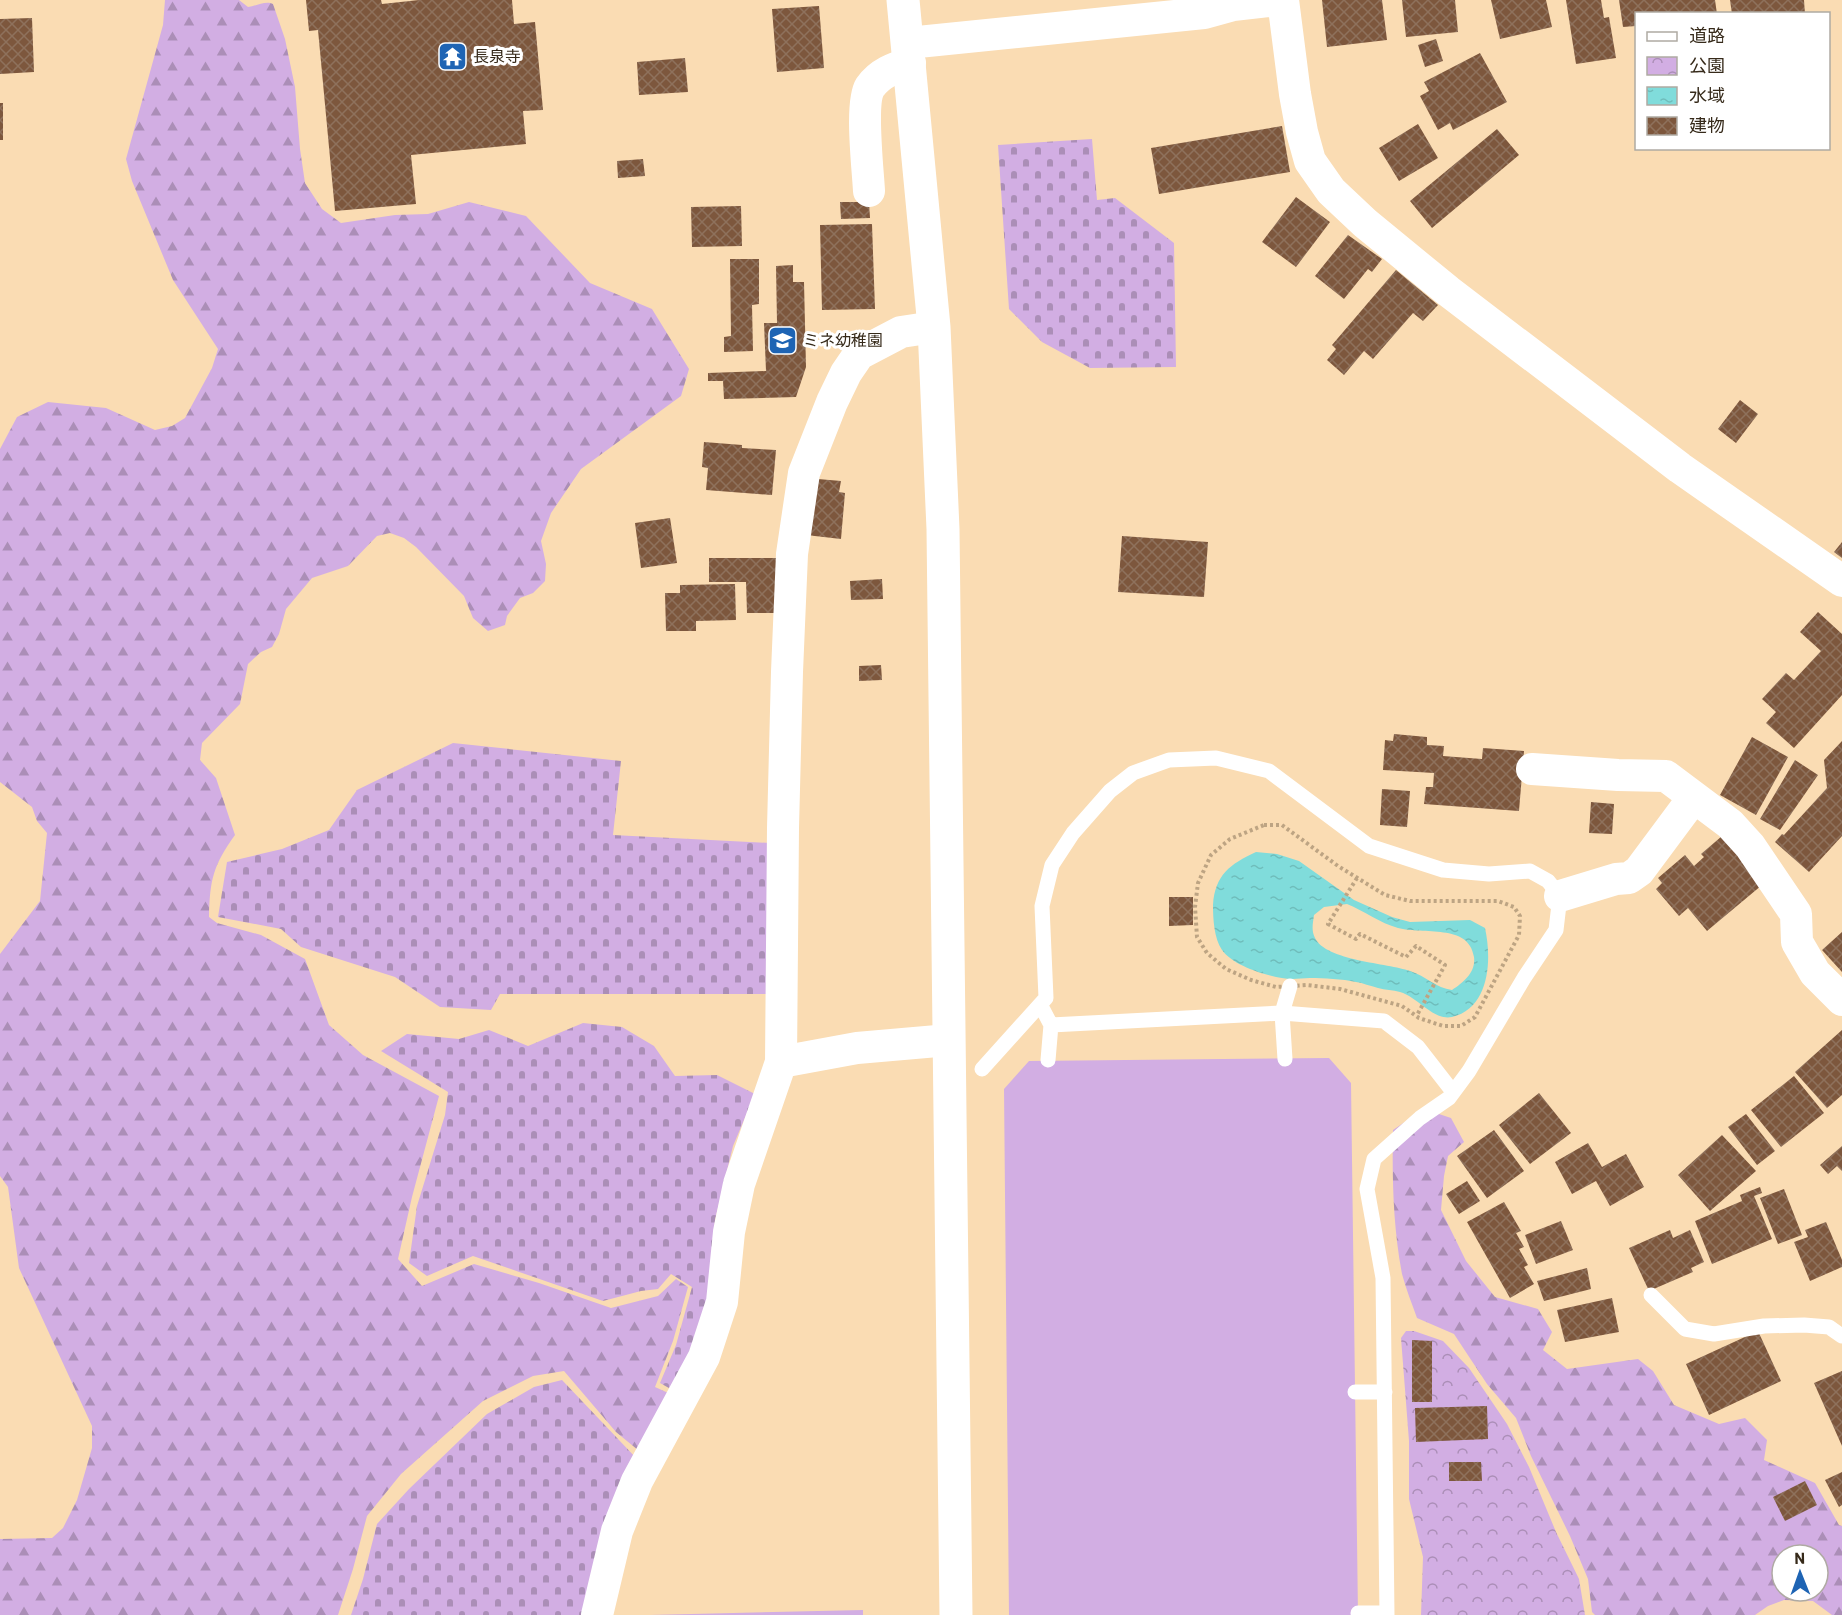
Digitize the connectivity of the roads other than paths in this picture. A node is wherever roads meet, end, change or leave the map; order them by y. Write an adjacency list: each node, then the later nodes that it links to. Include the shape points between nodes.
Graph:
1 (903, 0): 5 (street)
2 (1277, 0): 4 (street)
3 (1282, 0): 8 (street, via 1302,132 1310,161 1331,191 1448,291 1680,468)
4 (1228, 2): 5 (street, via 1204,13)
5 (909, 53): 6 (street, via 869,89 865,114); 7 (street)
6 (869, 191)
7 (934, 327): 17 (street, via 943,529); 20 (street, via 901,332 859,354 841,382 804,473 792,554 787,672)
8 (1842, 581)
9 (1532, 769): 10 (street, via 1666,776)
10 (1694, 797): 11 (street, via 1639,871 1629,878); 13 (street, via 1730,824 1750,846 1797,914 1797,942 1815,972)
11 (1560, 896): 14 (lane, via 1548,881 1530,871 1489,874 1443,870 1369,846 1269,771 1216,758 1169,760 1133,773 1110,791 1073,833 1052,865 1042,906 1046,998); 22 (lane, via 1556,930)
12 (1290, 986): 15 (lane)
13 (1842, 1000)
14 (1041, 1006): 16 (lane); 21 (lane)
15 (1282, 1013): 16 (lane); 18 (lane); 22 (lane, via 1384,1021 1418,1047)
16 (1051, 1025): 19 (lane)
17 (949, 1040): 20 (street, via 857,1048); 30 (street)
18 (1285, 1059)
19 (1048, 1060)
20 (781, 1062): 29 (street, via 739,1184 729,1232 722,1302 704,1357 637,1481 617,1531)
21 (982, 1069)
22 (1453, 1092): 26 (lane, via 1374,1159 1371,1169 1367,1189 1383,1278)
23 (1651, 1295): 24 (lane, via 1685,1329 1714,1334 1804,1325 1829,1327)
24 (1842, 1336)
25 (1355, 1392): 26 (lane)
26 (1385, 1392): 28 (lane)
27 (1358, 1613): 28 (lane)
28 (1387, 1614)
29 (597, 1615)
30 (956, 1615)

